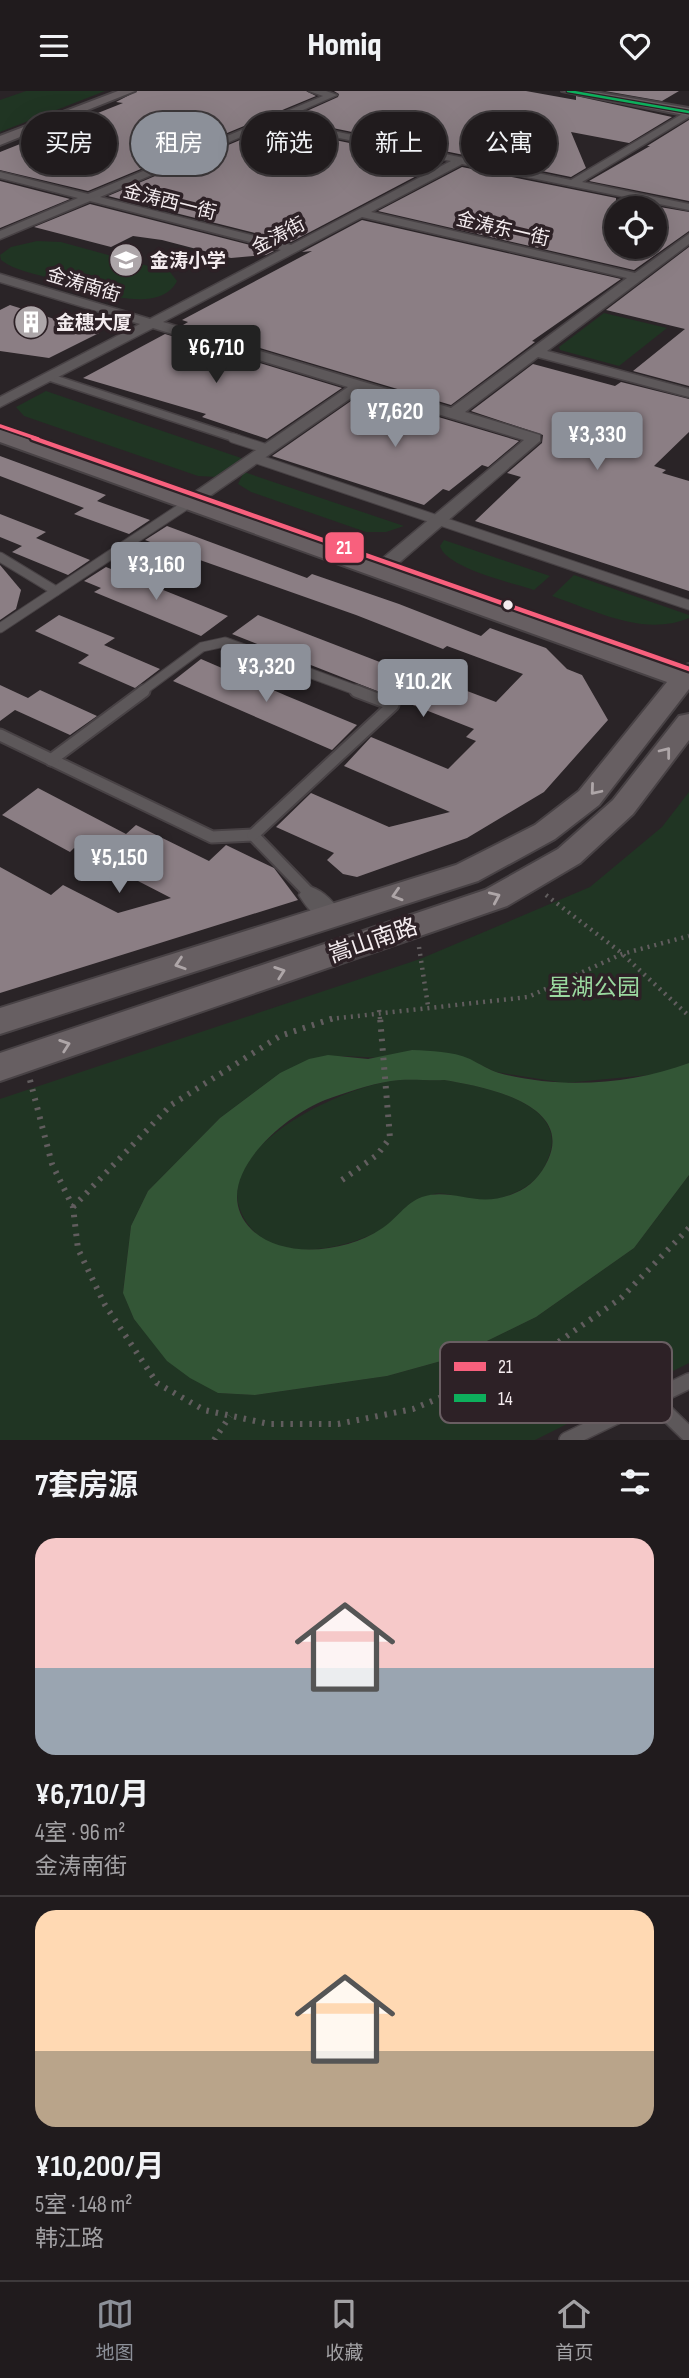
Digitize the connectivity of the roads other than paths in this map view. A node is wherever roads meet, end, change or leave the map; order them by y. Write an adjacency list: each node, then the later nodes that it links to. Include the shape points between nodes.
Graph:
1 (111, 91): 9 (street)
2 (129, 91): 11 (street)
3 (314, 91): 7 (street, via 332,95)
4 (568, 91): 6 (street)
5 (596, 91): 6 (street)
6 (685, 108): 15 (street)
7 (291, 112)
8 (241, 133): 16 (street)
9 (0, 134)
10 (337, 135): 12 (street)
11 (0, 141)
12 (461, 160): 18 (street, 金涛街)
13 (0, 175): 16 (street, 金涛西一街)
14 (534, 175): 15 (street)
15 (573, 183): 17 (street)
16 (85, 198): 19 (street); 21 (street, 金涛西一街)
17 (689, 207)
18 (361, 213): 21 (street, 金涛街); 22 (street, 金涛东一街)
19 (0, 235)
20 (689, 238): 22 (street)
21 (292, 249): 24 (street, 金涛街)
22 (636, 277): 25 (street)
23 (0, 278): 24 (street, 金涛南街)
24 (149, 324): 26 (street, 金涛街); 27 (street, 金涛南街)
25 (536, 352): 28 (street); 30 (street)
26 (49, 377): 29 (street, 金涛街); 33 (lane)
27 (358, 386): 30 (street, 金涛南街); 33 (street)
28 (689, 393)
29 (0, 403)
30 (453, 414): 36 (street, 金涛南街, via 535,438)
31 (0, 426): 35 (street)
32 (0, 435): 35 (street)
33 (267, 449): 34 (street)
34 (254, 458): 35 (street); 36 (lane)
35 (194, 500): 38 (street); 39 (lane); 42 (street)
36 (438, 520): 38 (street, 金涛南街); 40 (lane)
37 (0, 557): 39 (lane)
38 (388, 563): 42 (street)
39 (56, 591): 41 (lane)
40 (689, 605)
41 (0, 628)
42 (688, 675): 47 (street, 嵩山南路, one-way to 47, via 589,798 545,832 467,873)
43 (689, 722): 49 (street, 嵩山南路, one-way to 43, via 496,898 569,856 623,807)
44 (0, 735): 45 (lane)
45 (51, 760): 46 (lane, via 212,837); 46 (lane, via 202,647 225,642 393,705)
46 (253, 835): 47 (lane)
47 (321, 905): 48 (street, 嵩山南路, one-way to 48)
48 (0, 1020)
49 (14, 1072)
50 (689, 1381): 51 (lane)
51 (672, 1389)
52 (672, 1418): 54 (lane)
53 (601, 1423): 55 (lane)
54 (689, 1435)
55 (567, 1440)

